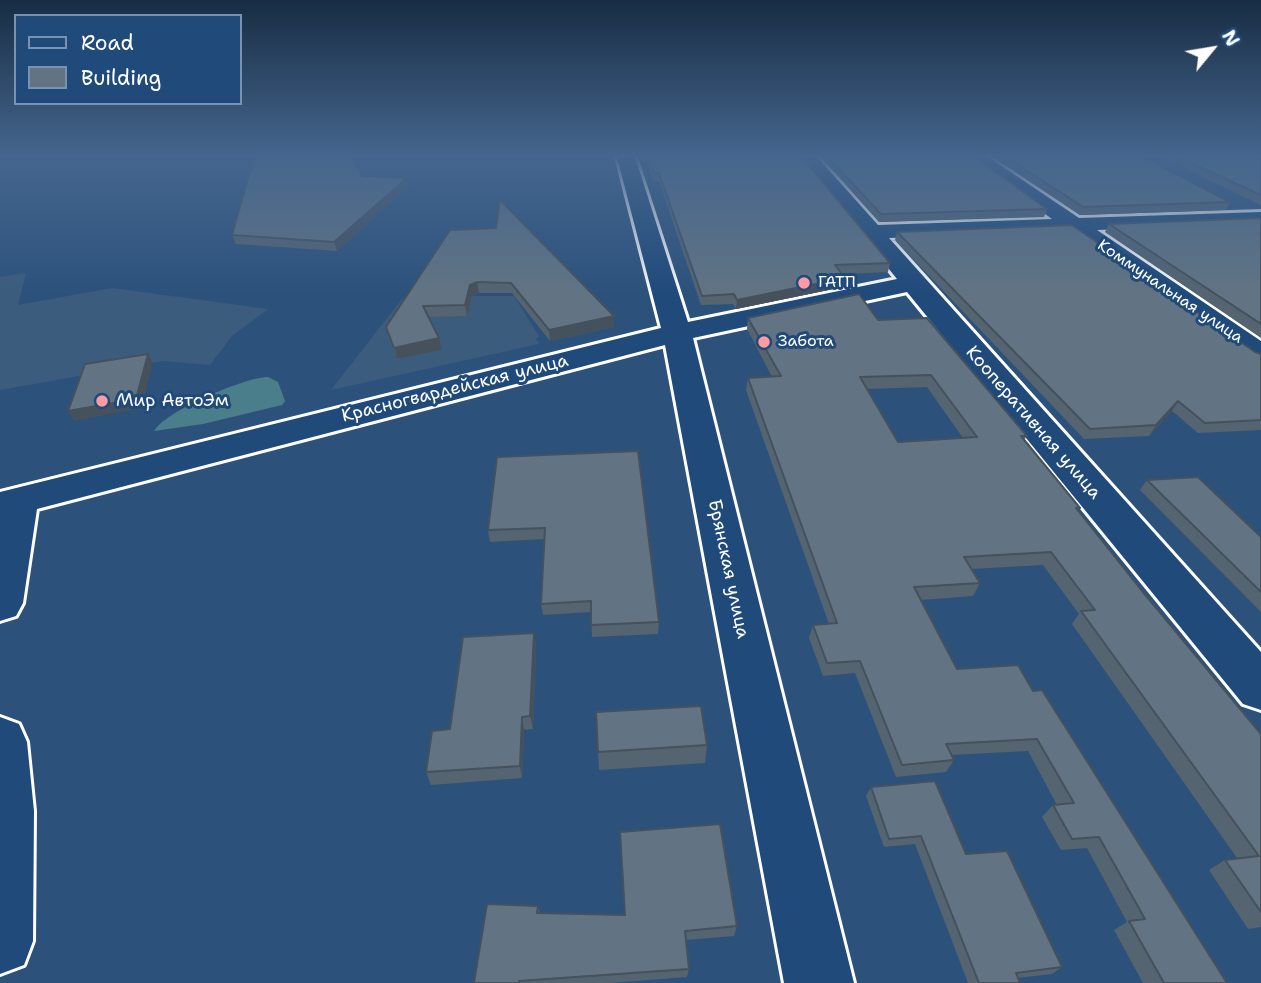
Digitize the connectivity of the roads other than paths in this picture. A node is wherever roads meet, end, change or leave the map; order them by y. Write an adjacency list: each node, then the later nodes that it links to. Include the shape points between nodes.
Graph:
1 (639, 203): 9 (street, Брянская улица)
2 (846, 203): 7 (street, Кооперативная улица)
3 (1040, 203): 6 (street, Коммунальная улица)
4 (1232, 203): 5 (street)
5 (1261, 217): 6 (street)
6 (1069, 224): 7 (street); 10 (street, Коммунальная улица)
7 (870, 232): 8 (street, Кооперативная улица)
8 (912, 283): 9 (street, Красногвардейская улица); 13 (street, Кооперативная улица)
9 (677, 333): 11 (street, Красногвардейская улица); 16 (street, Брянская улица)
10 (1261, 354)
11 (10, 502): 12 (street)
12 (0, 603)
13 (1261, 688)
14 (0, 742): 15 (street, via 5,811)
15 (0, 941)
16 (819, 983)

